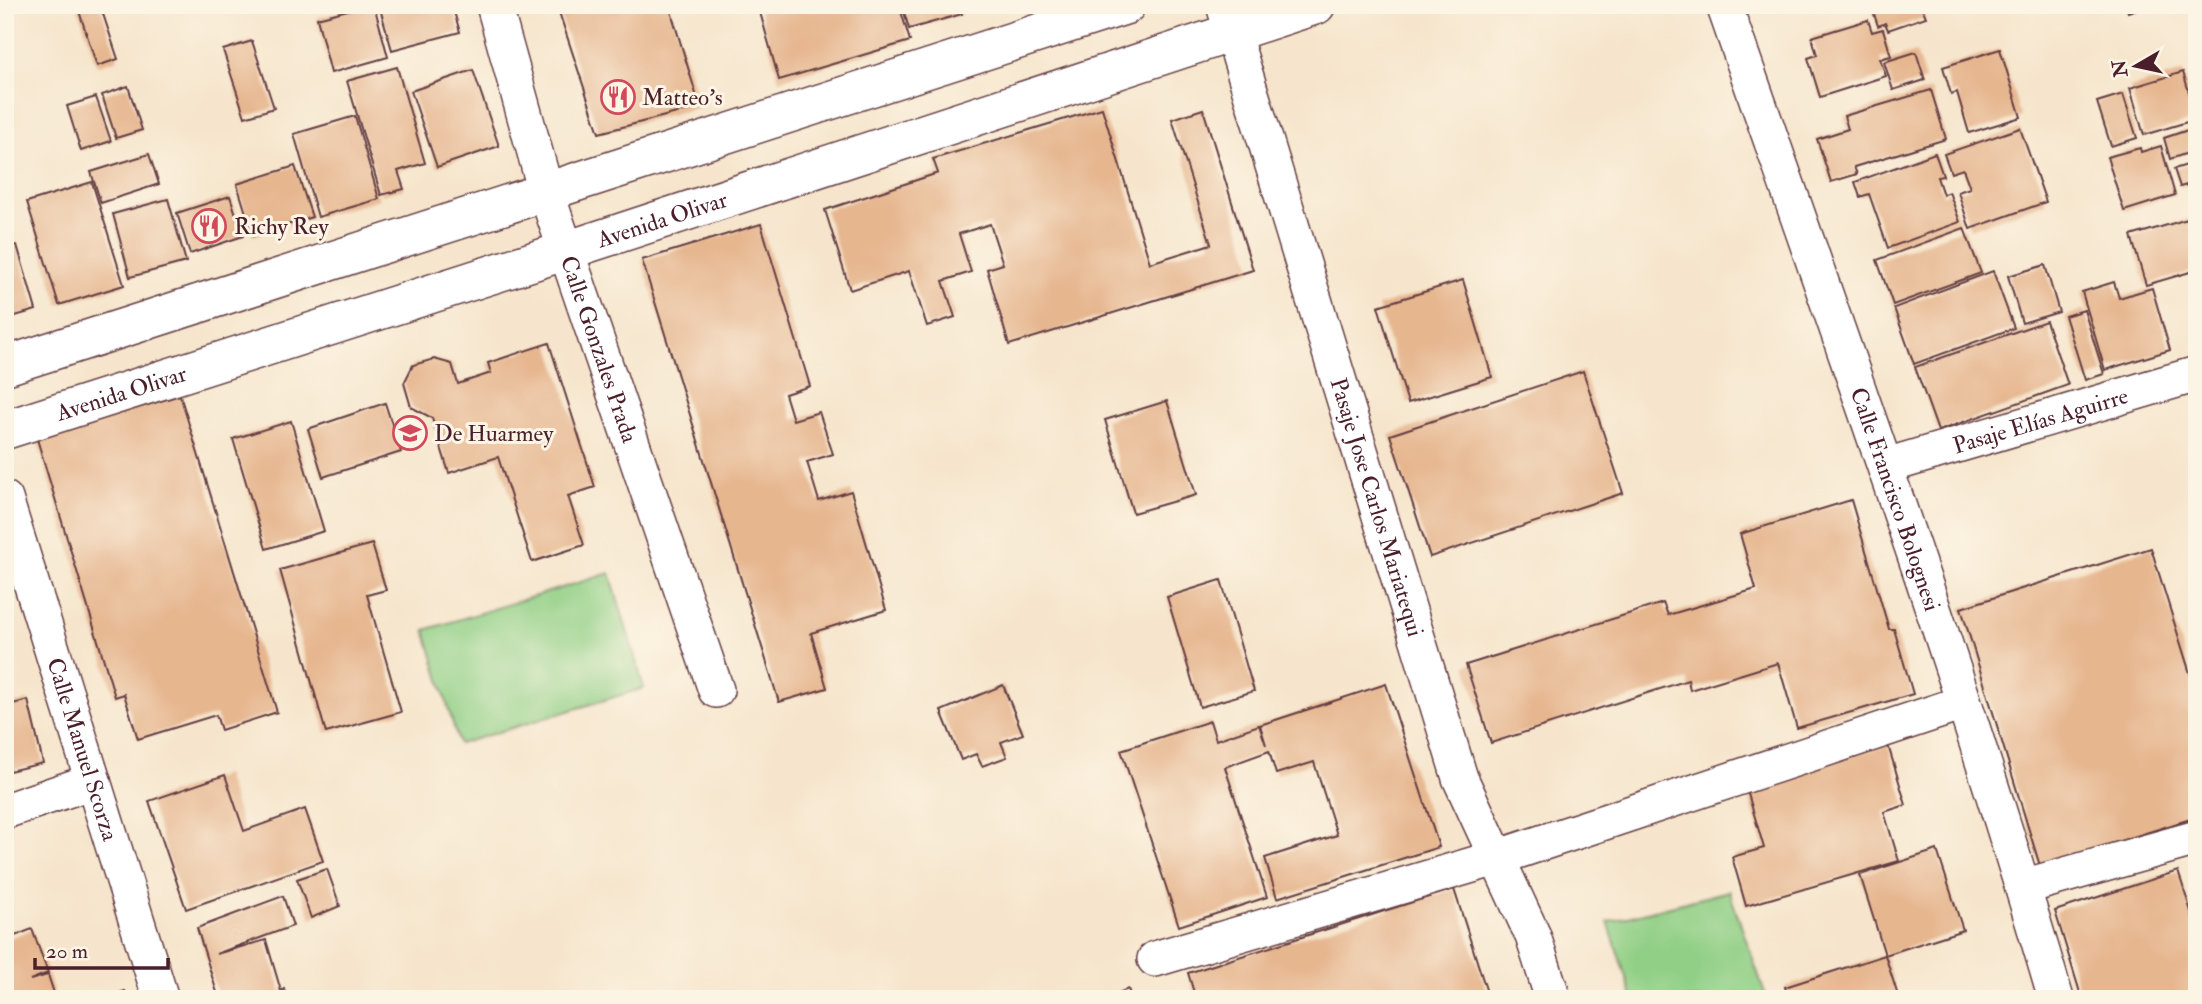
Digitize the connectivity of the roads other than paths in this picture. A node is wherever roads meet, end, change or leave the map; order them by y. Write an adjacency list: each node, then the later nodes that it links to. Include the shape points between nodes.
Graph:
1 (494, 5): 6 (street, Calle Gonzales Prada)
2 (1126, 5): 6 (street)
3 (1316, 5): 5 (street, Avenida Olivar)
4 (1724, 5): 11 (street, Calle Francisco Bolognesi)
5 (1228, 19): 7 (street, Avenida Olivar); 18 (street, Pasaje Jose Carlos Mariatequi, via 1460,778)
6 (547, 192): 7 (street, Calle Gonzales Prada); 8 (street)
7 (568, 250): 10 (street, Avenida Olivar); 13 (street, Calle Gonzales Prada)
8 (5, 366)
9 (2197, 374): 11 (street, Pasaje Elías Aguirre)
10 (5, 429)
11 (1886, 466): 14 (street, Calle Francisco Bolognesi)
12 (5, 499): 15 (street, Calle Manuel Scorza)
13 (716, 690)
14 (1963, 703): 18 (street); 19 (street, Calle Francisco Bolognesi)
15 (93, 781): 16 (street); 21 (street, Calle Manuel Scorza)
16 (5, 811)
17 (2197, 838): 19 (street)
18 (1496, 858): 20 (street); 22 (street, Pasaje Jose Carlos Mariatequi, via 1533,936)
19 (2023, 887): 23 (street, Calle Francisco Bolognesi)
20 (1155, 959)
21 (161, 999)
22 (1553, 999)
23 (2056, 999)

